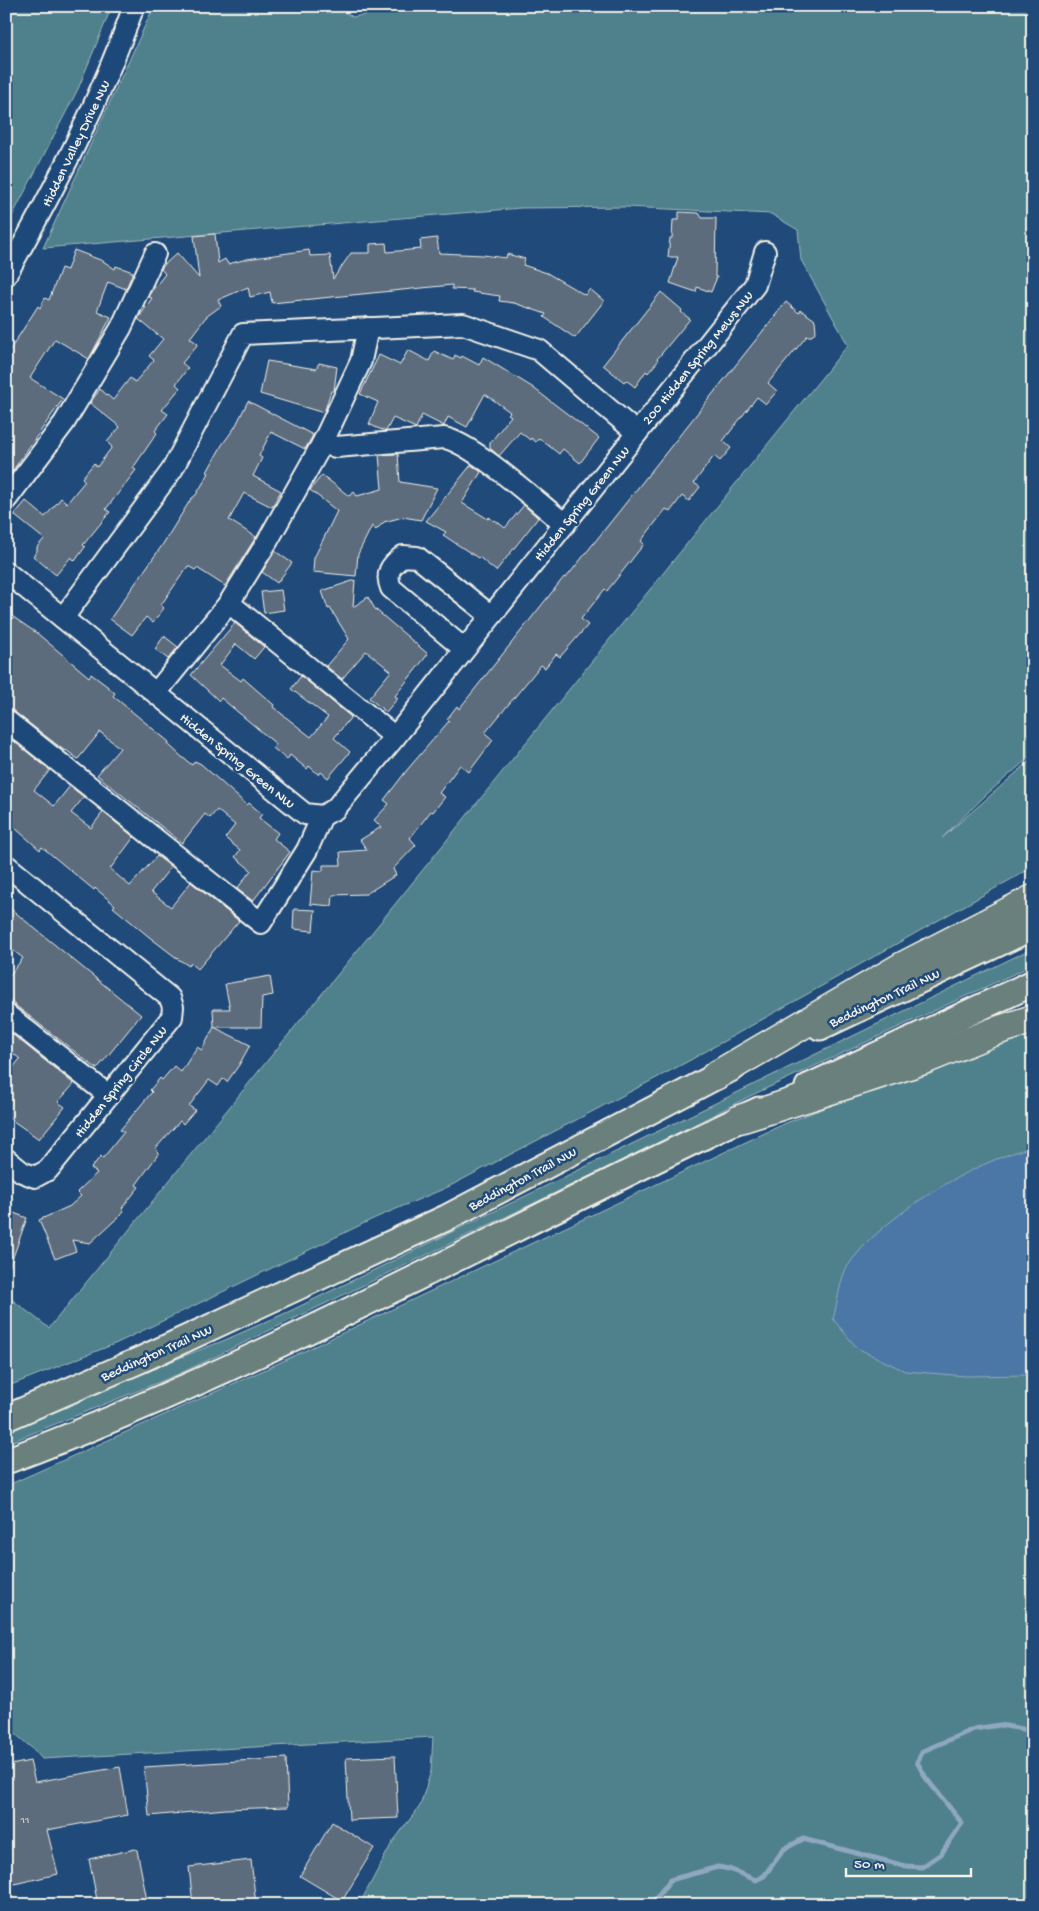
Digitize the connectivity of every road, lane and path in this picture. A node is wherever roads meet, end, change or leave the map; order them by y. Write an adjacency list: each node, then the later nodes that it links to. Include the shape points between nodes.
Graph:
1 (134, 6): 4 (street, Hidden Valley Drive NW, via 87,121)
2 (765, 252): 6 (street, 200 Hidden Spring Mews NW, via 755,285)
3 (155, 254): 8 (street, via 121,328 64,423)
4 (6, 275)
5 (368, 328): 6 (street, Hidden Spring Green NW, via 463,324 539,350); 7 (street, via 361,361); 13 (street, Hidden Spring Green NW, via 243,334 172,470)
6 (637, 433): 9 (street, Hidden Spring Green NW)
7 (322, 444): 9 (street, via 336,447 444,438 453,440 478,455); 11 (street)
8 (6, 500)
9 (565, 524): 12 (street, Hidden Spring Green NW)
10 (6, 572): 13 (street, Hidden Spring Green NW)
11 (229, 603): 15 (street); 17 (street)
12 (491, 616): 14 (street, Hidden Spring Green NW); 14 (street, via 417,558 403,556 390,566 387,578 391,588)
13 (63, 618): 15 (street, Hidden Spring Green NW)
14 (464, 649): 17 (street, Hidden Spring Green NW)
15 (156, 693): 18 (street, Hidden Spring Green NW, via 305,814)
16 (6, 720): 18 (street, via 261,923 306,850)
17 (395, 737): 18 (street, Hidden Spring Green NW, via 335,809)
18 (322, 816)
19 (6, 865): 26 (street, Hidden Spring Circle NW, via 170,998 172,1017)
20 (1033, 899): 25 (highway, via 901,967)
21 (1033, 927): 25 (main road, Beddington Trail NW)
22 (1033, 983): 27 (main road)
23 (6, 1014): 26 (street)
24 (1033, 1019): 27 (highway, via 924,1060)
25 (715, 1076): 29 (main road, Beddington Trail NW, via 446,1218 140,1360)
26 (108, 1095): 28 (street, Hidden Spring Circle NW, via 48,1170 35,1178)
27 (740, 1119): 30 (main road, via 252,1358)
28 (6, 1159)
29 (6, 1418)
30 (6, 1462)

